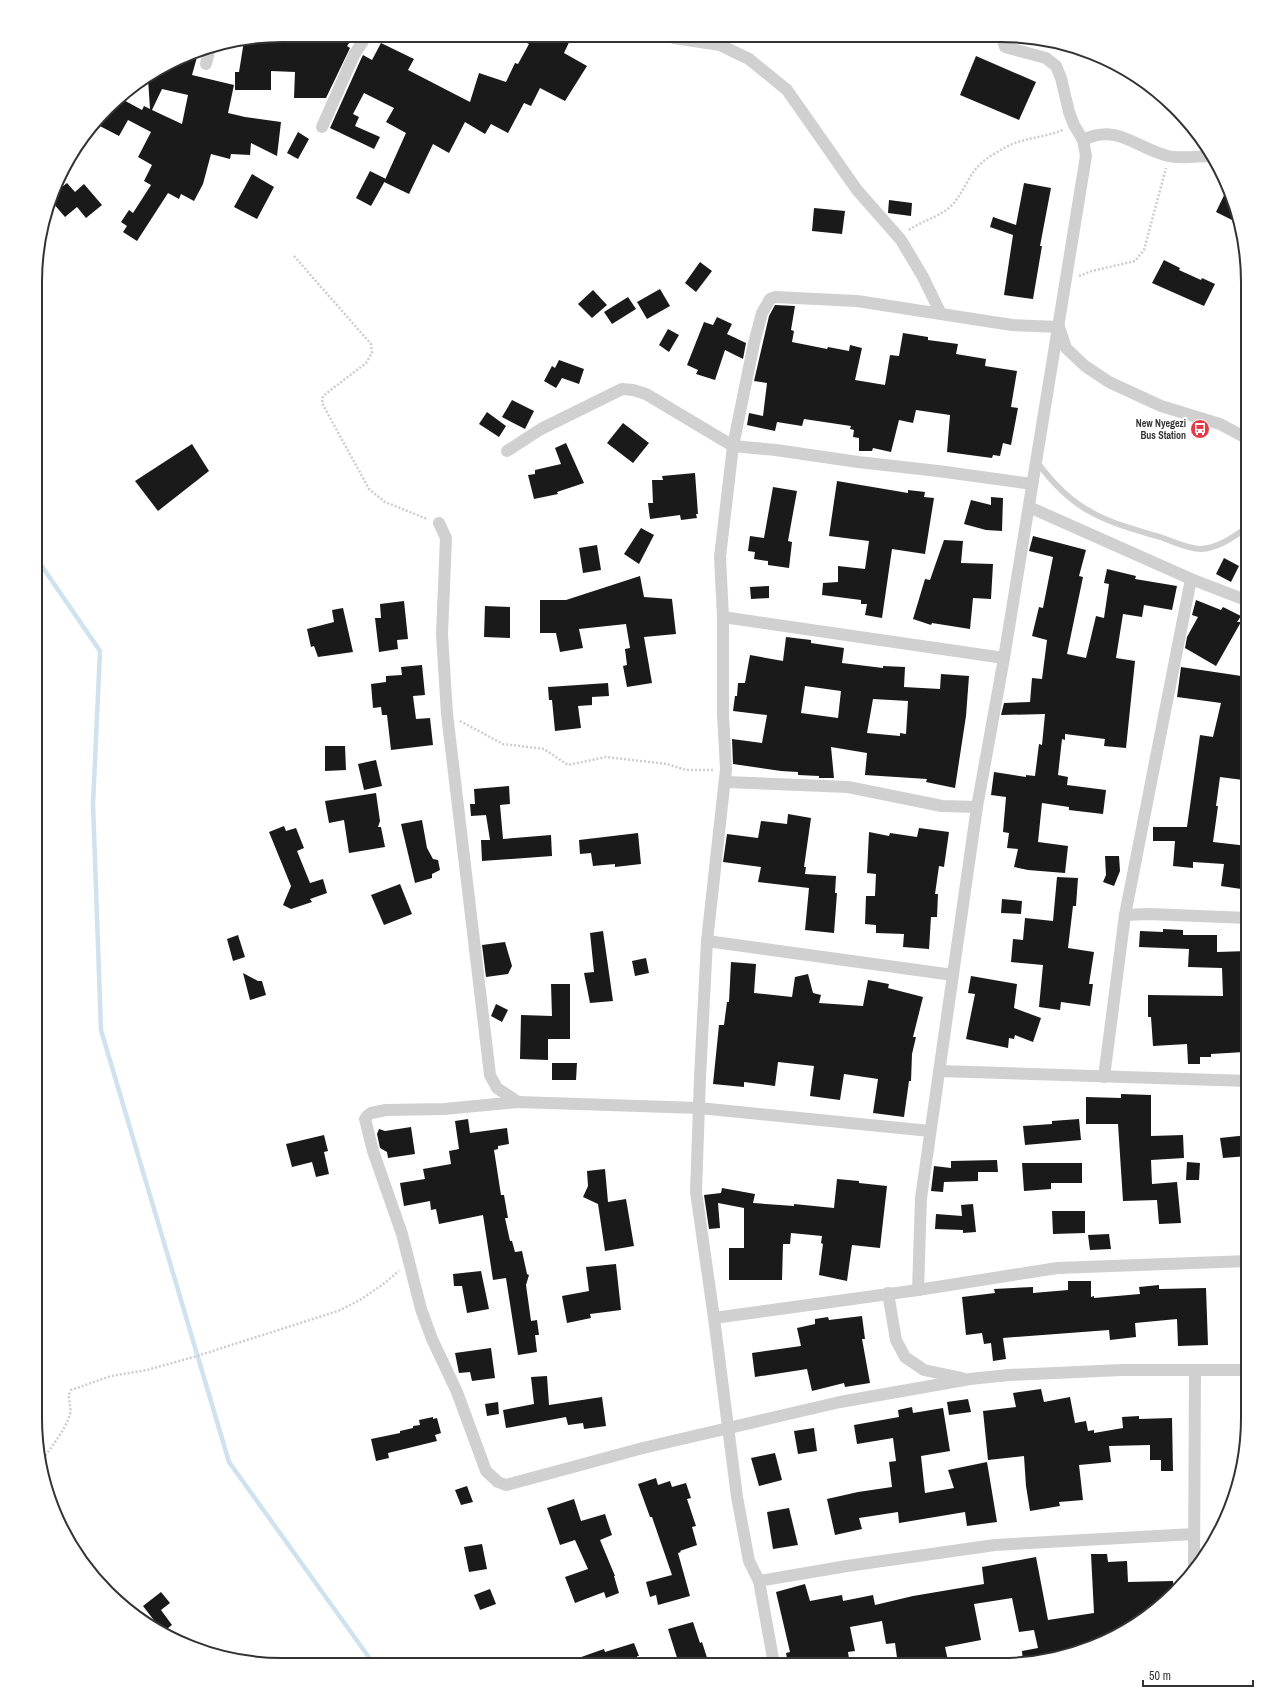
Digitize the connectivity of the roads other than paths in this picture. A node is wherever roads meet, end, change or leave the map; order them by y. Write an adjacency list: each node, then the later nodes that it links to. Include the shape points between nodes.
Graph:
1 (362, 42): 6 (street, via 354,55)
2 (700, 42): 9 (street, via 720,45 749,59 787,90 857,190 901,240 923,277)
3 (1004, 42): 7 (street, via 1005,47 1046,58 1056,66 1069,112)
4 (208, 54): 5 (street)
5 (206, 64)
6 (322, 127)
7 (1083, 140): 8 (street, via 1095,134 1109,134 1123,136 1169,156); 10 (street, via 1086,156)
8 (1205, 156)
9 (940, 314): 10 (street, via 1012,325); 12 (street, via 857,301 775,297 770,299 762,313 754,343)
10 (1059, 327): 11 (street, via 1066,348 1085,366 1109,382 1161,406 1220,424); 14 (street)
11 (1241, 435)
12 (733, 446): 13 (street, via 646,394 622,389 541,429); 15 (street); 21 (street, via 720,557)
13 (507, 451)
14 (1036, 460): 15 (street); 18 (lane, via 1048,477 1072,498 1090,512 1113,522 1200,549 1221,544)
15 (1032, 484): 16 (street)
16 (1029, 507): 19 (street); 22 (street)
17 (439, 524): 32 (street, via 446,538 442,634 447,714 490,1075 497,1088)
18 (1241, 532)
19 (1191, 579): 20 (street); 25 (street)
20 (1241, 598)
21 (723, 617): 22 (street); 23 (street)
22 (1004, 658): 24 (street)
23 (726, 782): 24 (street, via 848,787 942,806); 27 (street)
24 (977, 807): 28 (street)
25 (1125, 915): 26 (street); 30 (street)
26 (1241, 918)
27 (707, 941): 28 (street); 33 (street)
28 (953, 976): 29 (street)
29 (939, 1071): 30 (street); 34 (street)
30 (1104, 1077): 31 (street)
31 (1241, 1081)
32 (518, 1102): 33 (street); 42 (street, via 444,1109 386,1110 365,1119 372,1151 402,1234 421,1309 432,1340 457,1392 486,1471 498,1482 506,1485)
33 (699, 1108): 34 (street); 38 (street, via 696,1192)
34 (930, 1131): 36 (street, via 918,1241)
35 (1241, 1261): 36 (street, via 1056,1268)
36 (918, 1290): 37 (street)
37 (888, 1293): 38 (street); 41 (street, via 896,1340 905,1357 924,1370)
38 (714, 1318): 42 (street)
39 (1195, 1370): 40 (street); 41 (street, via 1055,1373); 43 (street)
40 (1241, 1370)
41 (970, 1379): 42 (street, via 840,1402)
42 (728, 1428): 45 (street, via 749,1561)
43 (1194, 1534): 44 (street); 45 (street, via 995,1545)
44 (1194, 1560)
45 (759, 1581): 46 (street)
46 (773, 1658)

